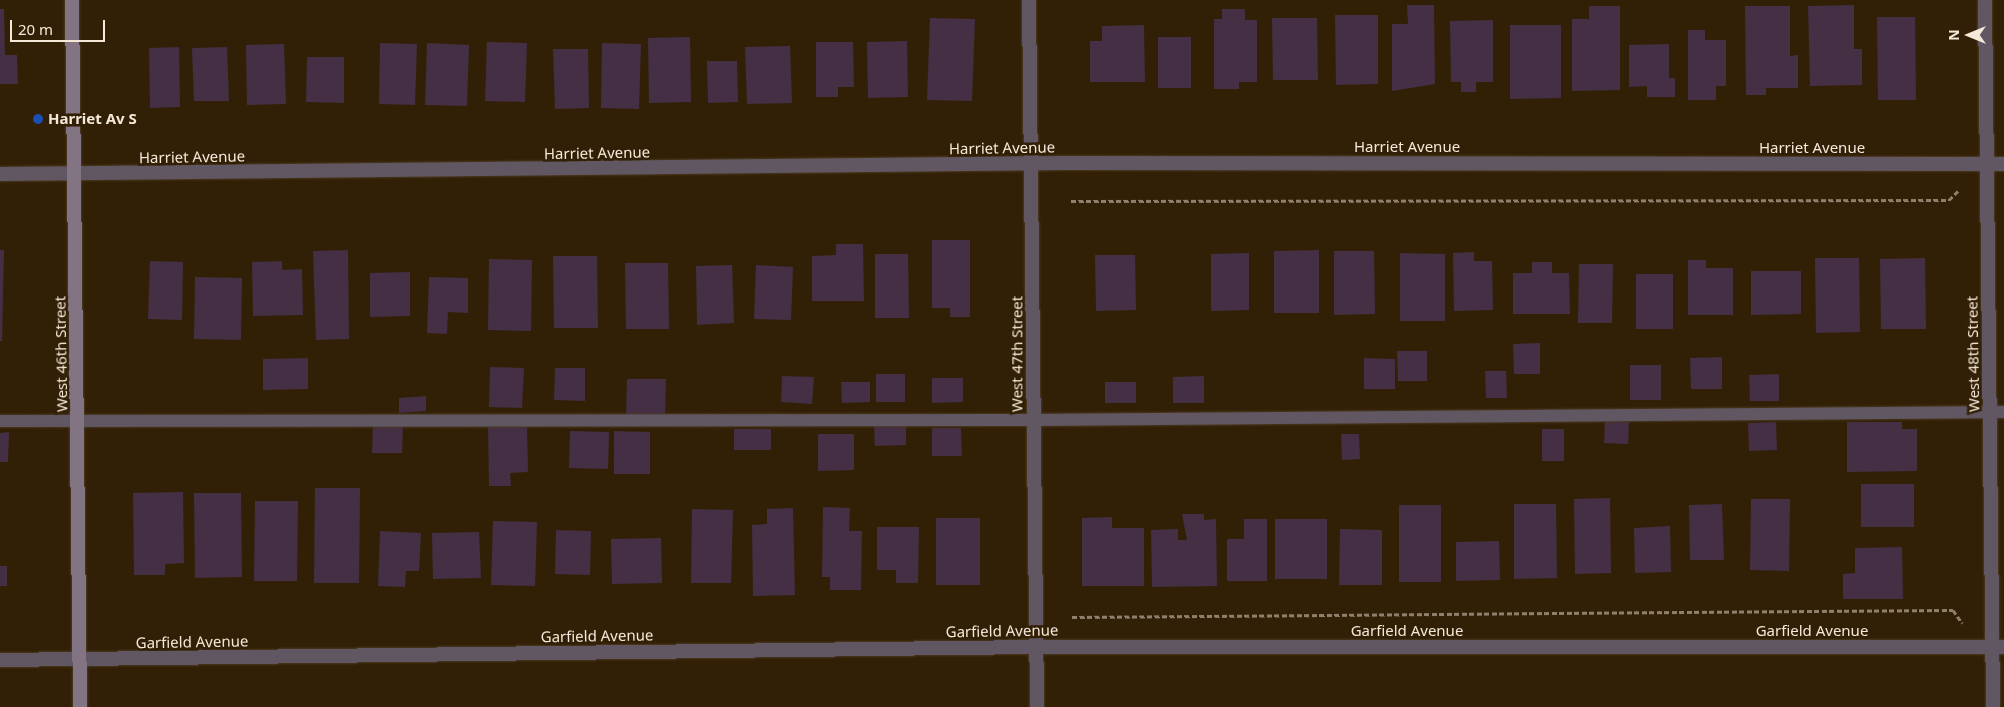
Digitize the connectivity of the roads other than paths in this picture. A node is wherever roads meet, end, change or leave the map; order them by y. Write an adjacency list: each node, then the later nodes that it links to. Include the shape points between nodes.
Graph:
1 (72, 0): 8 (main road, West 46th Street)
2 (1029, 0): 6 (street, West 47th Street)
3 (1985, 0): 4 (street, West 48th Street)
4 (1987, 164): 5 (street, Harriet Avenue); 6 (street, Harriet Avenue); 9 (street, West 48th Street)
5 (2004, 164)
6 (1032, 165): 8 (street, Harriet Avenue); 10 (street, West 47th Street)
7 (0, 174): 8 (street, Harriet Avenue)
8 (75, 175): 12 (main road, West 46th Street)
9 (1997, 412): 10 (lane); 14 (street, West 48th Street)
10 (1033, 420): 12 (lane); 13 (street, West 47th Street)
11 (0, 421): 12 (lane)
12 (78, 421): 16 (main road, West 46th Street)
13 (1036, 647): 14 (street, Garfield Avenue); 16 (street, Garfield Avenue); 18 (street, West 47th Street)
14 (1998, 647): 19 (street, West 48th Street)
15 (0, 660): 16 (street, Garfield Avenue)
16 (80, 660): 17 (main road, West 46th Street)
17 (80, 707)
18 (1037, 707)
19 (1993, 707)

